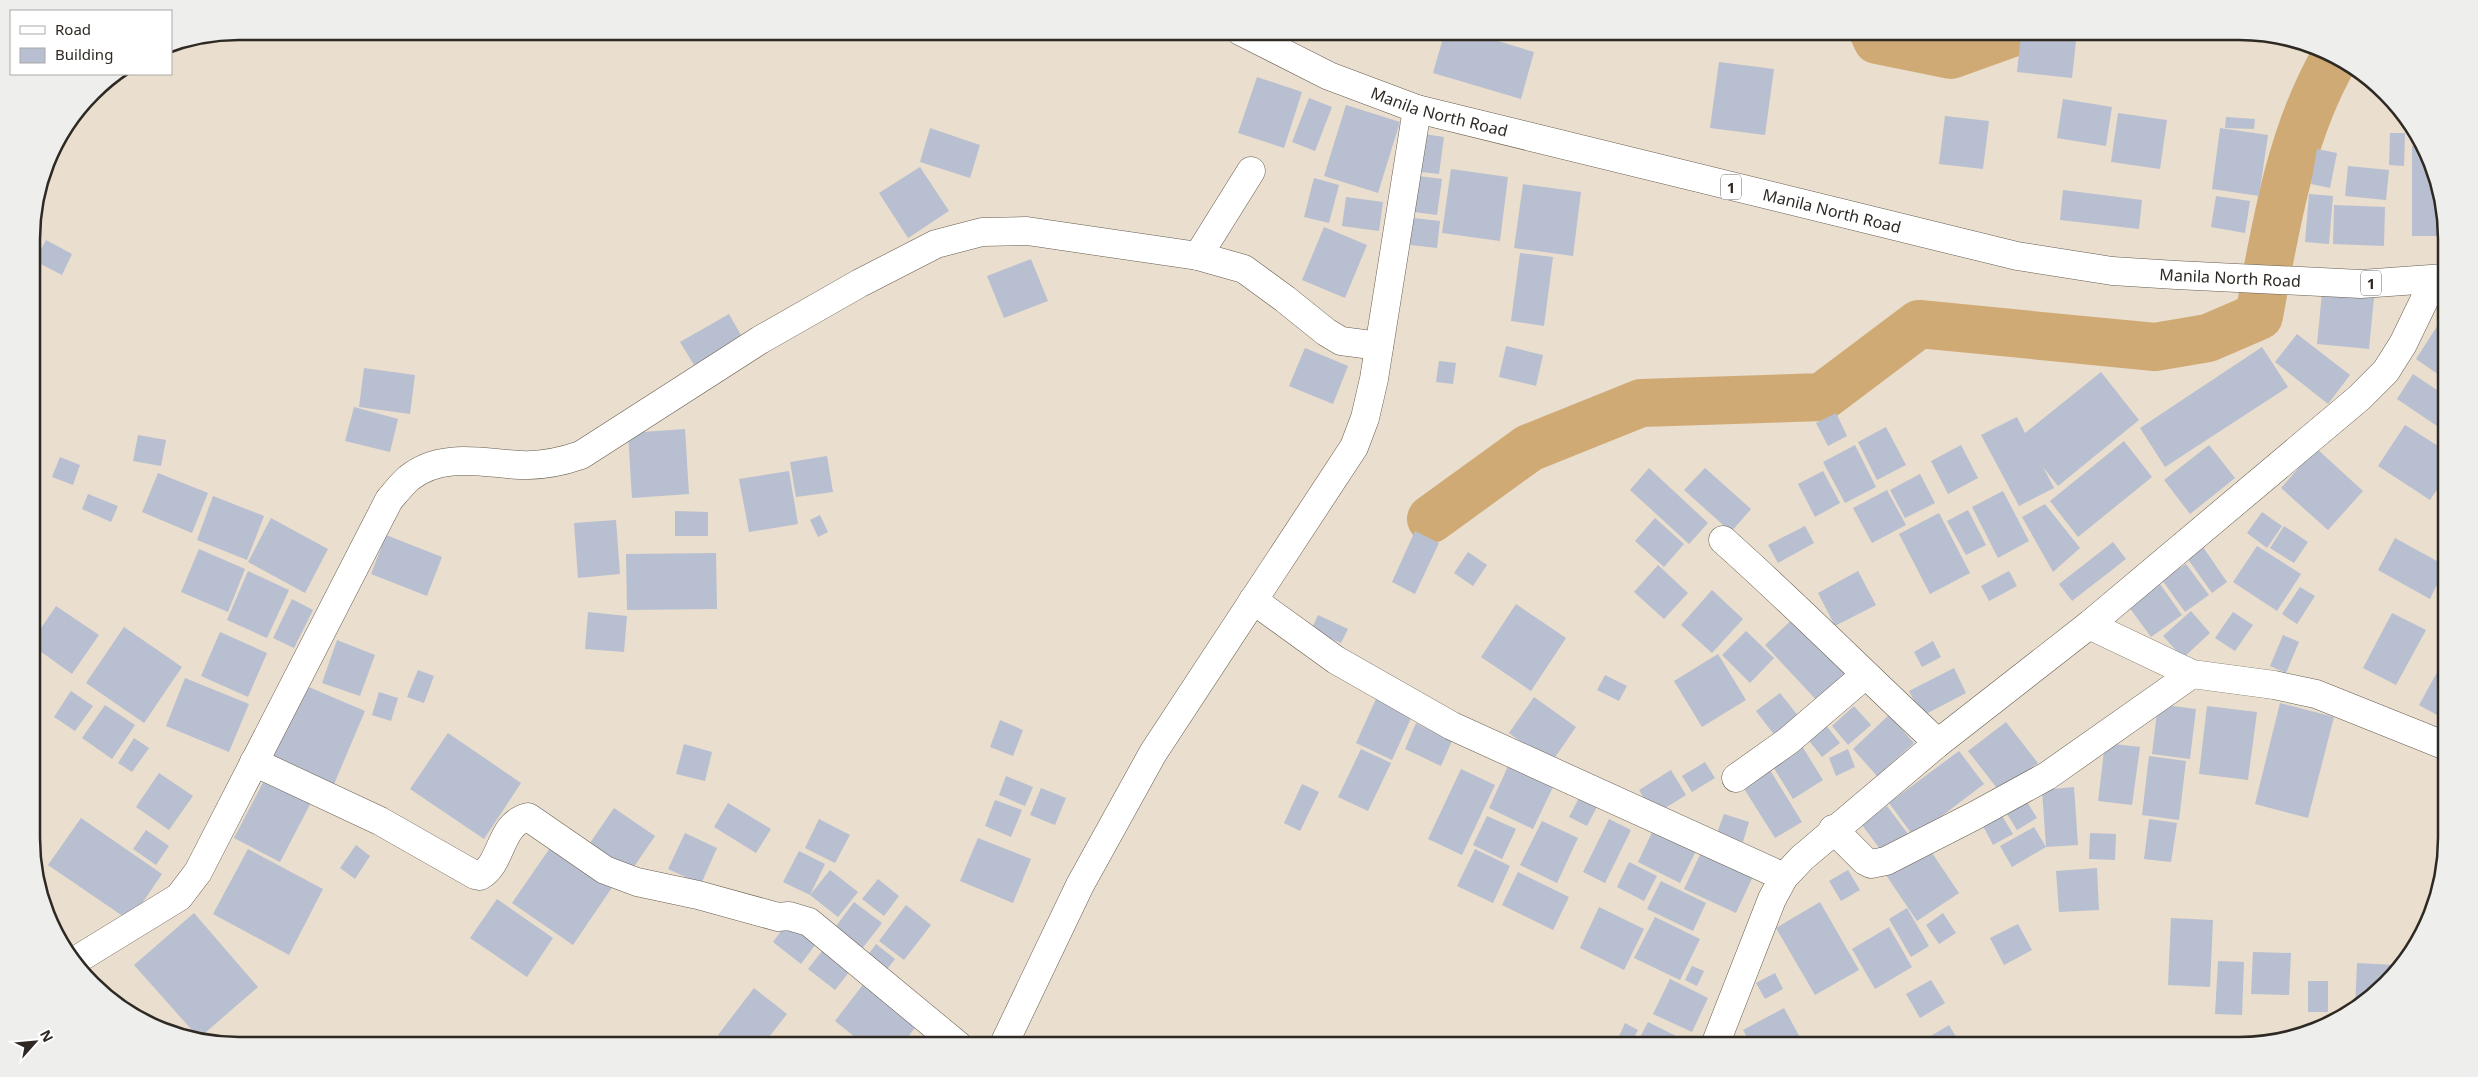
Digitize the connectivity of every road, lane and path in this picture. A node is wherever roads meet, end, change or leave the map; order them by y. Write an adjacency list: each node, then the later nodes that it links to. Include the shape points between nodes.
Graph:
1 (1258, 40): 2 (main road, Manila North Road / 1, via 1329,76)
2 (1417, 109): 5 (main road, Manila North Road / 1, via 2017,256 2112,271 2238,278 2361,284); 7 (main road)
3 (1251, 171): 4 (main road)
4 (1198, 256): 7 (main road, via 1244,269 1341,341); 15 (main road, via 1027,231 982,232 936,244 760,340 581,455 558,462 521,465 474,460 439,463 410,477 389,500)
5 (2438, 279)
6 (2438, 281): 10 (main road, via 2386,371 2359,398)
7 (1379, 346): 9 (main road, via 1365,418 1354,447)
8 (1723, 540): 12 (main road, via 1778,589)
9 (1253, 600): 18 (main road, via 1336,660 1452,726); 21 (main road, via 1149,761 1080,885)
10 (2089, 625): 11 (main road); 13 (main road)
11 (2192, 674): 14 (main road, via 2316,694); 17 (main road, via 2047,776 1886,861 1871,864 1865,861)
12 (1865, 676): 13 (main road); 16 (main road, via 1788,741)
13 (1938, 743): 17 (main road)
14 (2438, 743)
15 (254, 762): 19 (main road, via 198,872 179,897); 20 (main road, via 380,821 475,875 480,876 488,870 502,840 514,825 528,817 605,870 637,882 809,922)
16 (1736, 778)
17 (1833, 829): 18 (main road)
18 (1784, 877): 22 (main road, via 1772,899)
19 (80, 958)
20 (948, 1037)
21 (1007, 1037)
22 (1718, 1037)

